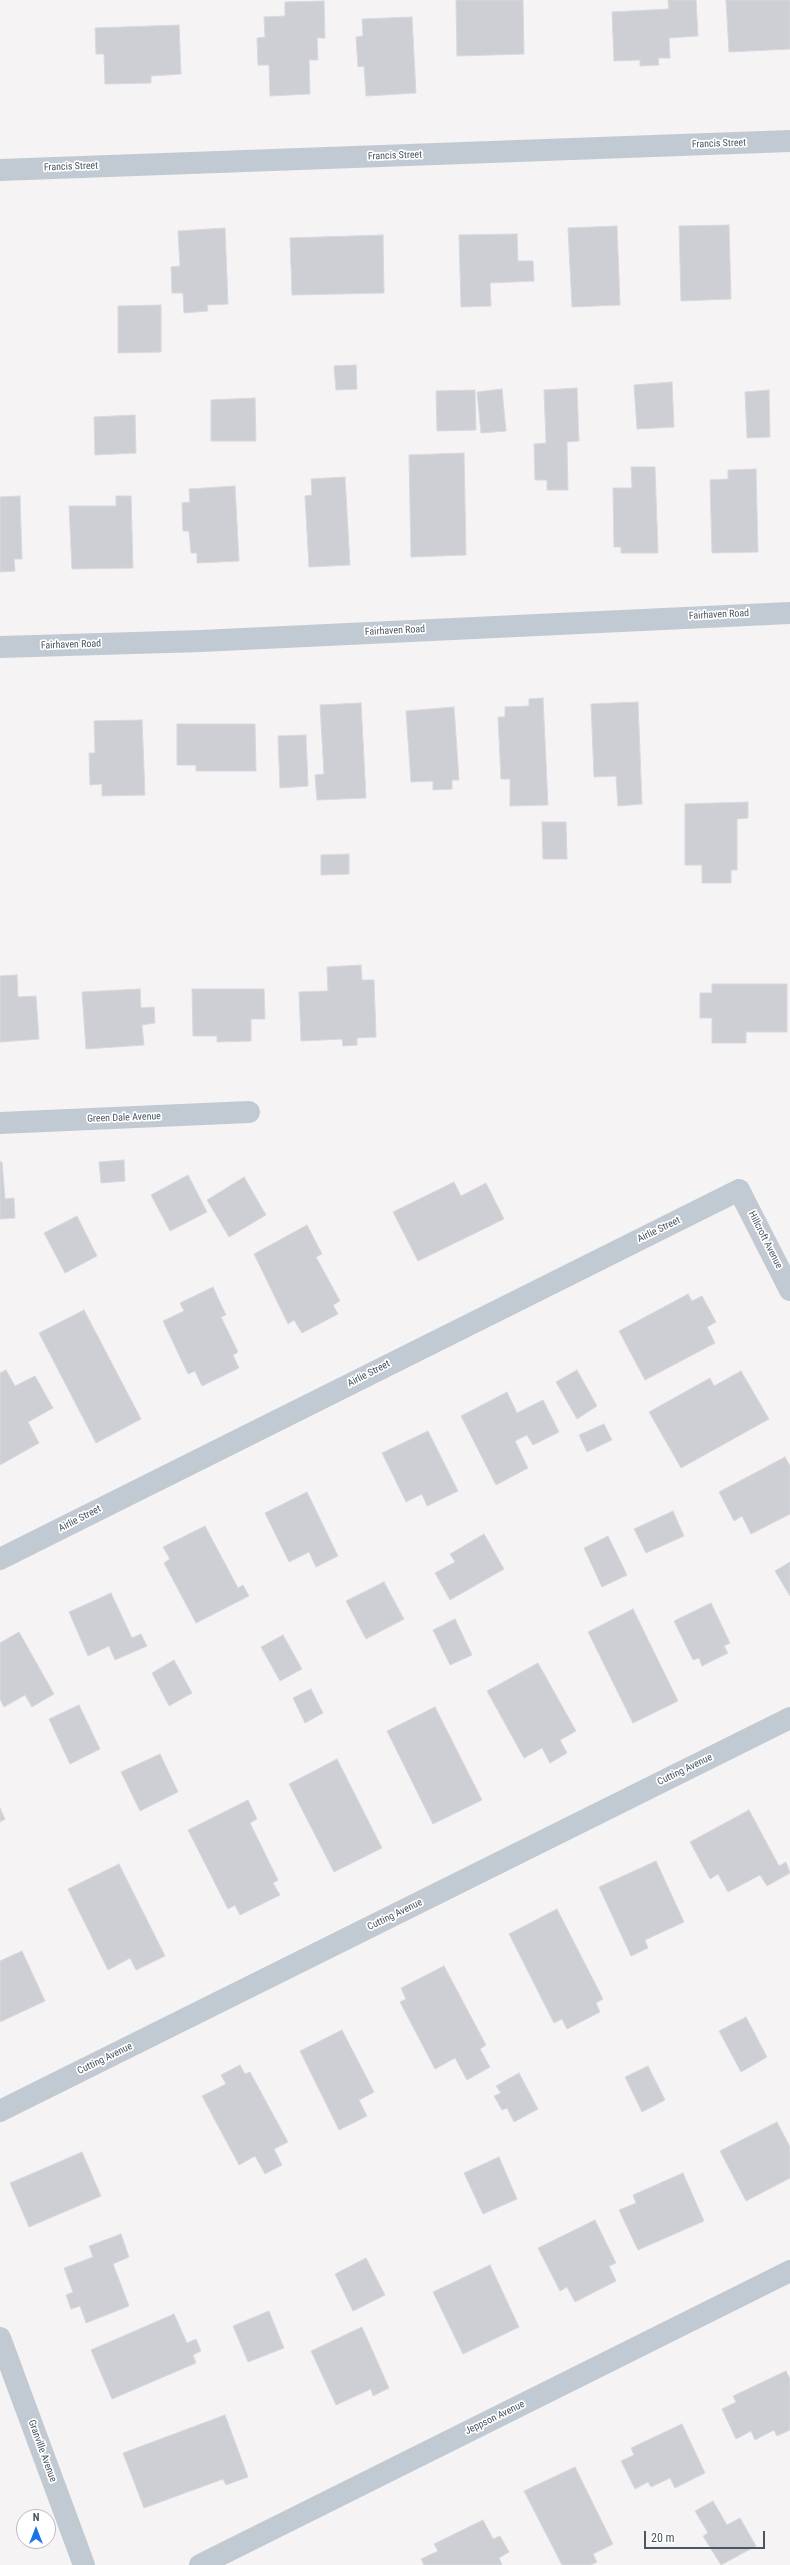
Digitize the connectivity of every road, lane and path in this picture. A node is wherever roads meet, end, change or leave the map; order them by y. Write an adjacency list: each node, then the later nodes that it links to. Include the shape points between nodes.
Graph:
1 (790, 141): 2 (street, Francis Street)
2 (0, 170)
3 (790, 612): 4 (street, Fairhaven Road, via 201,641)
4 (0, 647)
5 (248, 1112): 6 (street, Green Dale Avenue)
6 (0, 1123)
7 (739, 1190): 8 (street, Hillcroft Avenue); 9 (street, Airlie Street)
8 (790, 1290)
9 (0, 1559)
10 (790, 1718): 11 (street, Cutting Avenue)
11 (0, 2111)
12 (790, 2271): 15 (street, Jeppson Avenue)
13 (0, 2338): 14 (street, Granville Avenue)
14 (84, 2565)
15 (200, 2565)

